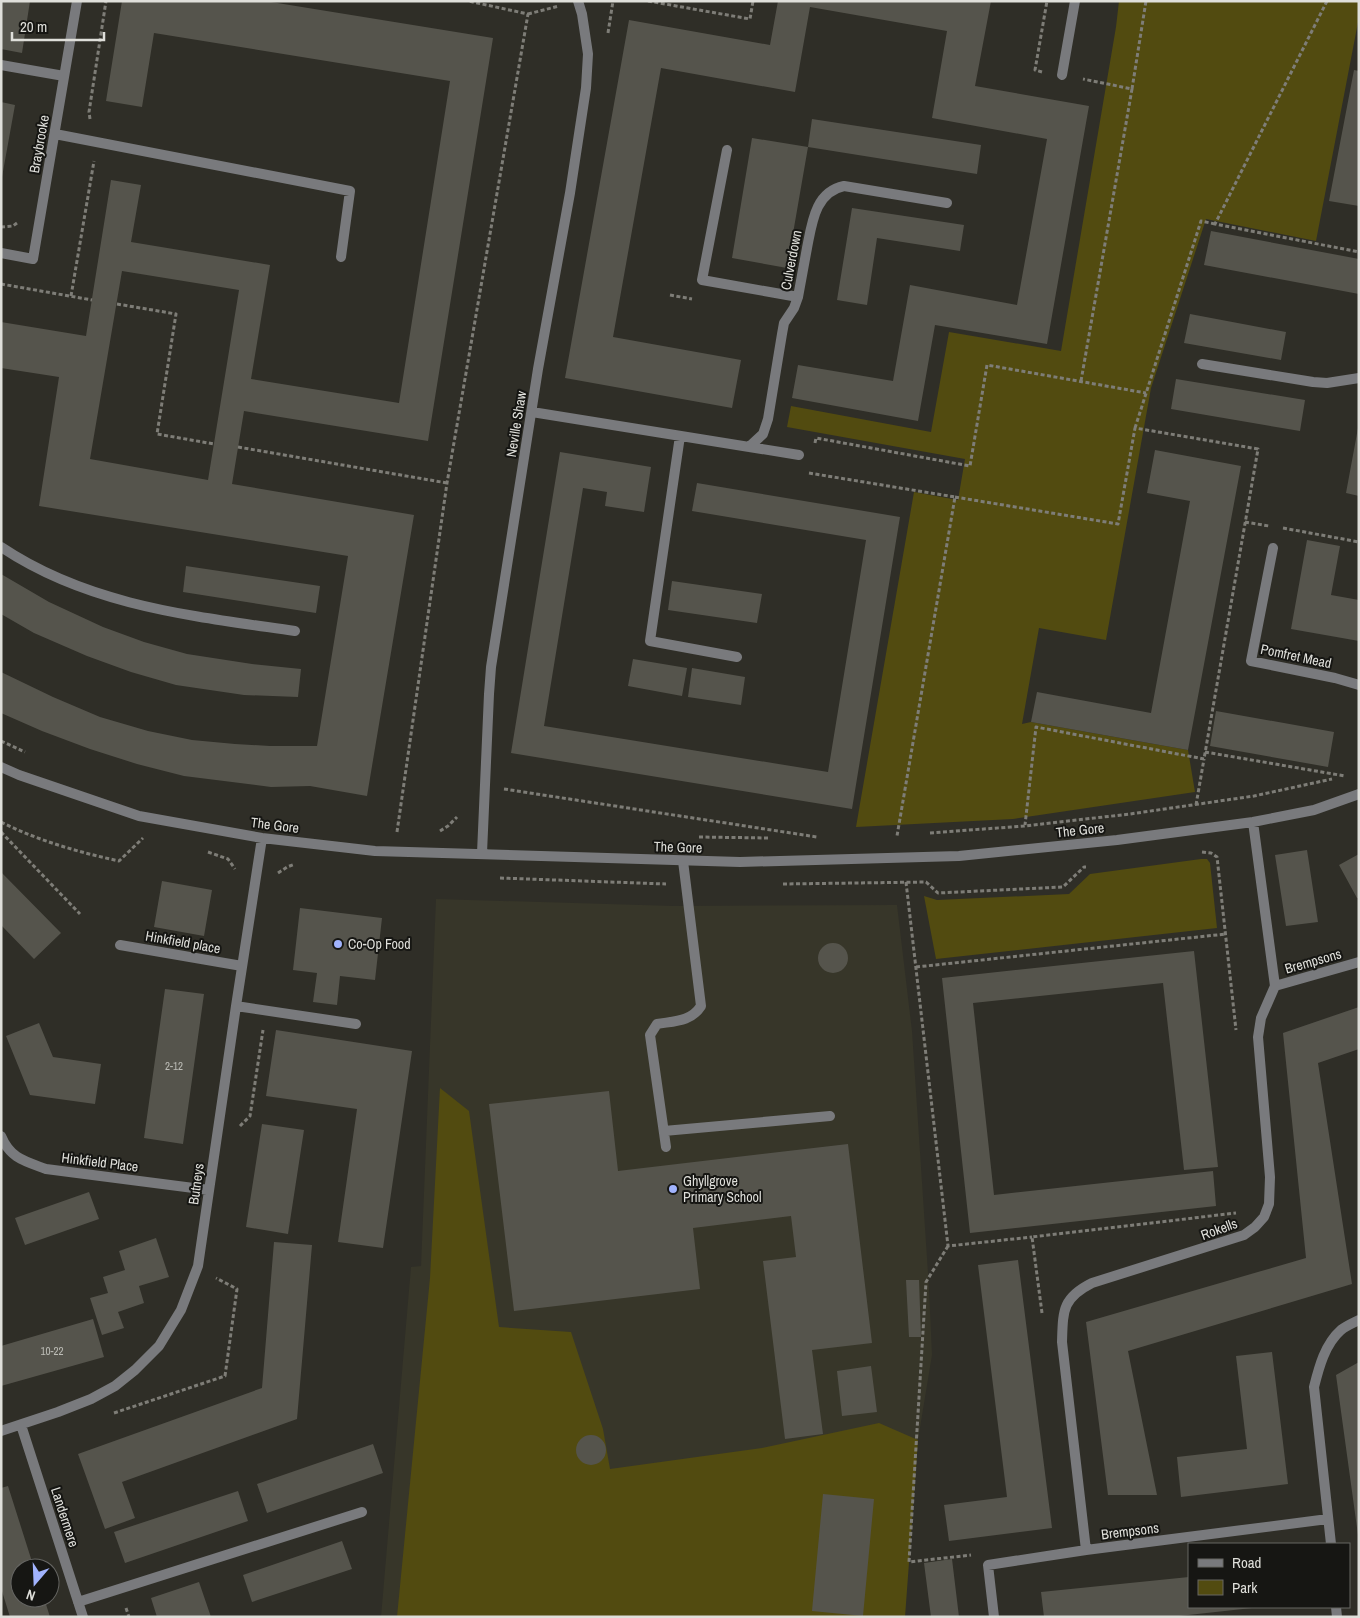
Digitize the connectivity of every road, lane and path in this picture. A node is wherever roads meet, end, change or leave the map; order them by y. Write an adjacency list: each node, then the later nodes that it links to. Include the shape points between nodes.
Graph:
1 (77, 1): 17 (street, Braybrooke)
2 (106, 1): 19 (path, via 89,112)
3 (468, 1): 13 (path)
4 (578, 1): 39 (street, Neville Shaw, via 588,54 586,88)
5 (613, 1): 14 (path)
6 (648, 1): 7 (path, via 750,19)
7 (753, 1)
8 (1047, 1): 16 (path, via 1035,70)
9 (1075, 1): 16 (street)
10 (1146, 1): 18 (path)
11 (1327, 1): 24 (path)
12 (565, 5): 13 (path)
13 (528, 14): 50 (path)
14 (607, 40)
15 (1, 65): 17 (street)
16 (1062, 75): 18 (path)
17 (64, 76): 20 (street, Braybrooke)
18 (1132, 89): 37 (path)
19 (92, 122)
20 (55, 134): 26 (street, Braybrooke, via 33,259); 27 (street, via 350,191)
21 (727, 150): 31 (street, via 702,280)
22 (95, 153): 29 (path)
23 (947, 203): 31 (street, Culverdown, via 844,186 835,188 825,195 814,214)
24 (1215, 224): 25 (path); 38 (path, via 1202,221)
25 (1359, 252)
26 (1, 254)
27 (341, 257)
28 (1, 284): 29 (path)
29 (71, 296): 32 (path)
30 (670, 296): 33 (path)
31 (798, 297): 43 (street, Culverdown, via 784,323 766,426 763,434)
32 (92, 300)
33 (699, 300)
34 (117, 304): 42 (path, via 176,314 157,434)
35 (1202, 364): 36 (street, via 1313,382)
36 (1359, 378)
37 (1081, 381): 38 (path); 44 (path, via 986,365 970,466 816,438)
38 (1146, 393): 40 (path)
39 (532, 412): 41 (street); 86 (street, Neville Shaw, via 488,694)
40 (1135, 428): 51 (path, via 1118,524); 52 (path, via 1258,449)
41 (680, 436): 43 (street); 57 (street, via 650,641)
42 (214, 444)
43 (749, 447): 46 (street)
44 (815, 447)
45 (238, 448): 50 (path)
46 (799, 455)
47 (812, 464): 49 (path)
48 (803, 472): 49 (path)
49 (811, 473): 51 (path)
50 (447, 483): 75 (path, via 397,832)
51 (955, 496): 78 (path)
52 (1245, 522): 53 (path); 61 (path)
53 (1359, 542)
54 (1, 547): 56 (street, via 46,574 119,600 193,616)
55 (1273, 548): 58 (street, Pomfret Mead, via 1251,661)
56 (295, 630)
57 (738, 656)
58 (1359, 685)
59 (1, 741): 60 (path)
60 (26, 752)
61 (1205, 752): 62 (path); 65 (path)
62 (1204, 759): 68 (path); 72 (path, via 1036,727)
63 (1, 767): 82 (street, The Gore, via 139,816)
64 (1352, 774): 65 (path)
65 (1345, 776): 68 (path)
66 (496, 788): 84 (path, via 825,838)
67 (1359, 794): 71 (street, The Gore, via 1314,810)
68 (1196, 805): 72 (path)
69 (457, 817): 74 (path)
70 (1, 822): 81 (path, via 79,852 119,861)
71 (1253, 822): 88 (street, The Gore, via 959,856); 103 (street)
72 (1025, 825): 76 (path)
73 (1, 832): 97 (path)
74 (438, 832)
75 (404, 833)
76 (926, 834)
77 (888, 836): 78 (path)
78 (897, 836): 79 (path)
79 (907, 836)
80 (697, 837): 83 (path)
81 (143, 838)
82 (262, 838): 86 (street, The Gore, via 375,850); 101 (street, Butneys)
83 (776, 838)
84 (786, 838)
85 (200, 850): 91 (path, via 228,859)
86 (482, 853): 88 (street, The Gore)
87 (1194, 853): 98 (path, via 1211,853 1217,857)
88 (683, 861): 95 (street)
89 (296, 864): 92 (path, via 287,866)
90 (1093, 866): 94 (path, via 1084,867 1063,888 938,893 926,882)
91 (238, 875)
92 (276, 878)
93 (495, 878): 95 (path)
94 (906, 882): 96 (path); 102 (path)
95 (686, 884): 108 (street, via 701,1006 690,1018 657,1024 650,1035)
96 (777, 884)
97 (80, 914)
98 (1226, 934): 102 (path); 106 (path)
99 (120, 945): 101 (street, Hinkfield place)
100 (1359, 962): 103 (street, Brempsons)
101 (242, 966): 104 (street, Butneys)
102 (916, 968): 114 (path)
103 (1275, 986): 122 (street, Rokells, via 1261,1018 1258,1037 1270,1177 1270,1204 1264,1217 1244,1235 1092,1283 1077,1290 1068,1302 1062,1320 1062,1342)
104 (236, 1006): 105 (street); 111 (street, Butneys)
105 (356, 1024)
106 (1236, 1034)
107 (830, 1116): 108 (street)
108 (664, 1131): 110 (street)
109 (1, 1136): 111 (street, Hinkfield Place, via 7,1149 25,1162 46,1169)
110 (666, 1147)
111 (209, 1190): 117 (street, Butneys, via 198,1266 181,1310 159,1346 115,1386 67,1409)
112 (1241, 1213): 113 (path)
113 (1032, 1237): 114 (path); 115 (path)
114 (948, 1246): 123 (path, via 926,1282 909,1562)
115 (1042, 1314)
116 (1359, 1320): 120 (street, via 1341,1330 1331,1343 1314,1386)
117 (20, 1425): 118 (street, Butneys); 124 (street, Landermere)
118 (1, 1431)
119 (362, 1512): 124 (street)
120 (1328, 1519): 121 (street); 122 (street, Brempsons)
121 (1331, 1543)
122 (1086, 1550): 126 (street, Brempsons, via 988,1565)
123 (976, 1554)
124 (78, 1602): 125 (street, Landermere)
125 (83, 1617)
126 (994, 1617)

